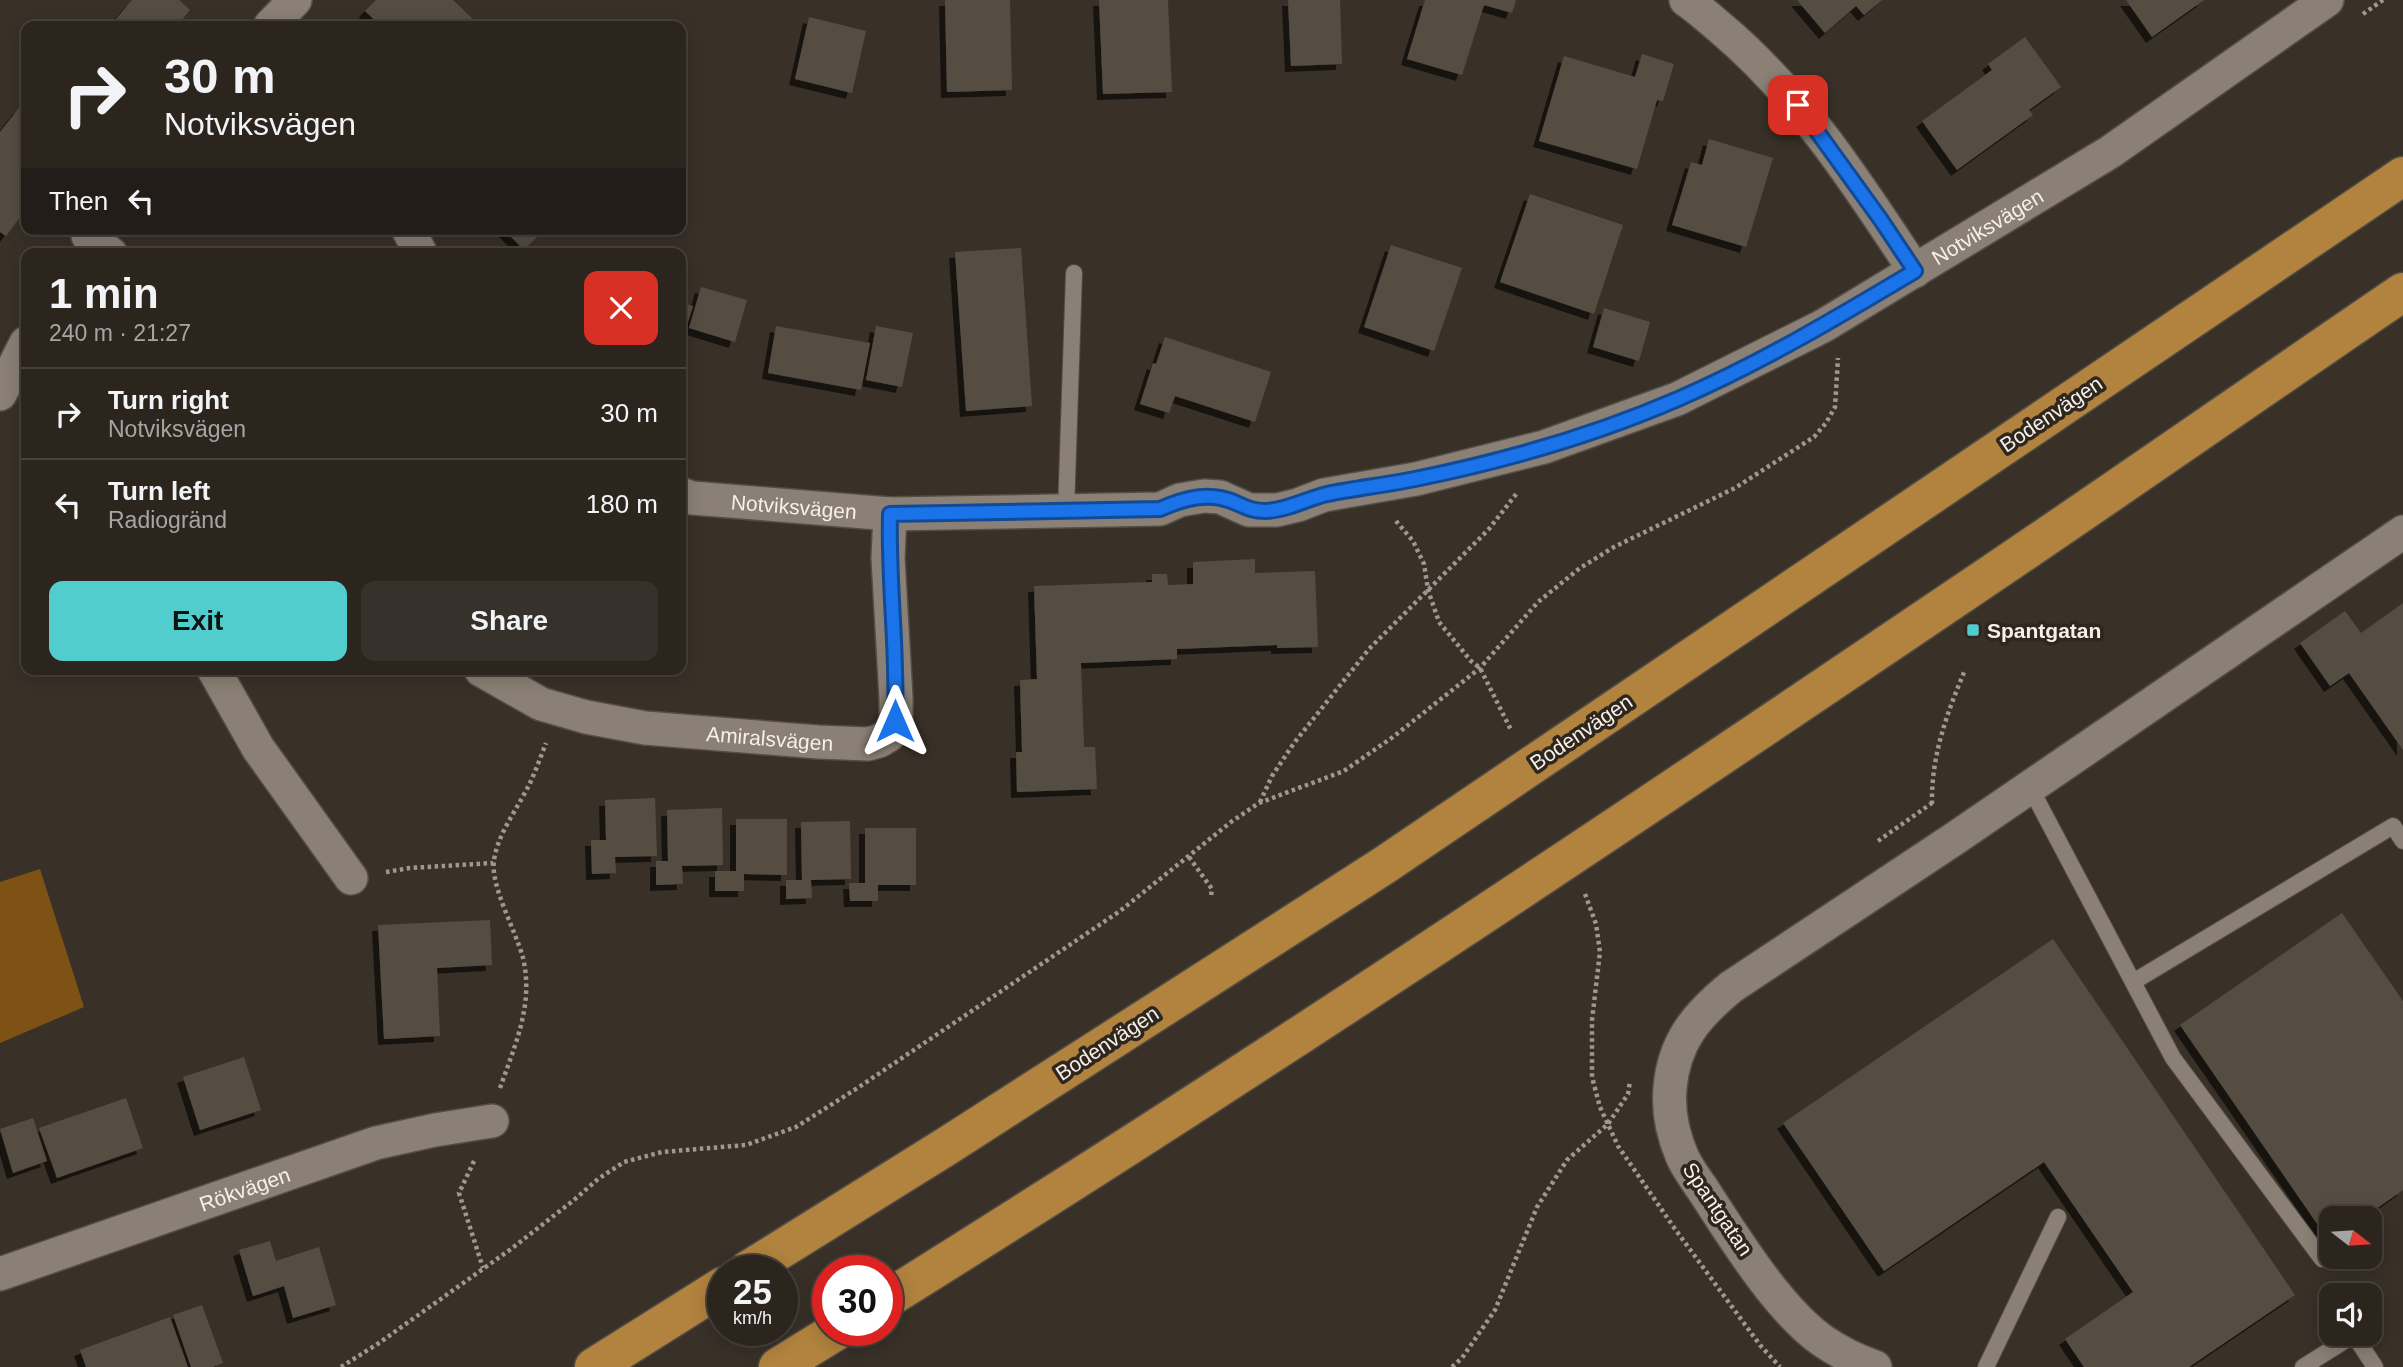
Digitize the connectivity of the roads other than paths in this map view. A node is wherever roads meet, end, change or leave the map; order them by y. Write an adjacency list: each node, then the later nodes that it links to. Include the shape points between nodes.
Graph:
1 (1686, 0): 4 (street, via 1748,51 1798,105)
2 (2327, 0): 4 (street, Notviksvägen, via 2110,152)
3 (2403, 176): 22 (main road, Bodenvägen, via 1383,866)
4 (1915, 271): 10 (street, Notviksvägen, via 1794,342 1677,399 1544,447 1267,511 1204,496 1160,509)
5 (1074, 273): 10 (lane)
6 (2403, 292): 24 (main road, via 1365,993)
7 (21, 353): 8 (street)
8 (0, 394)
9 (686, 496): 11 (street, Notviksvägen)
10 (1066, 511): 11 (street, Notviksvägen)
11 (890, 514): 14 (street, Amiralsvägen, via 895,721 879,741 818,742 645,728 541,704)
12 (2403, 532): 15 (street, Spantgatan)
13 (217, 675): 17 (street, via 258,748)
14 (489, 675)
15 (2030, 787): 18 (lane); 29 (street, Spantgatan, via 1731,987 1704,1009 1677,1054 1670,1088 1671,1124 1682,1157 1786,1308 1823,1340)
16 (2403, 841): 18 (lane, via 2393,826)
17 (351, 878)
18 (2133, 982): 21 (lane, via 2173,1058)
19 (492, 1121): 23 (street, Rökvägen, via 376,1143)
20 (2058, 1217): 30 (lane)
21 (2319, 1254)
22 (772, 1255)
23 (0, 1274)
24 (903, 1289)
25 (707, 1296): 27 (main road)
26 (812, 1346): 28 (main road)
27 (594, 1367)
28 (778, 1367)
29 (1875, 1367)
30 (1986, 1367)
31 (2303, 1367): 32 (lane, via 2354,1335)
32 (2375, 1367)

